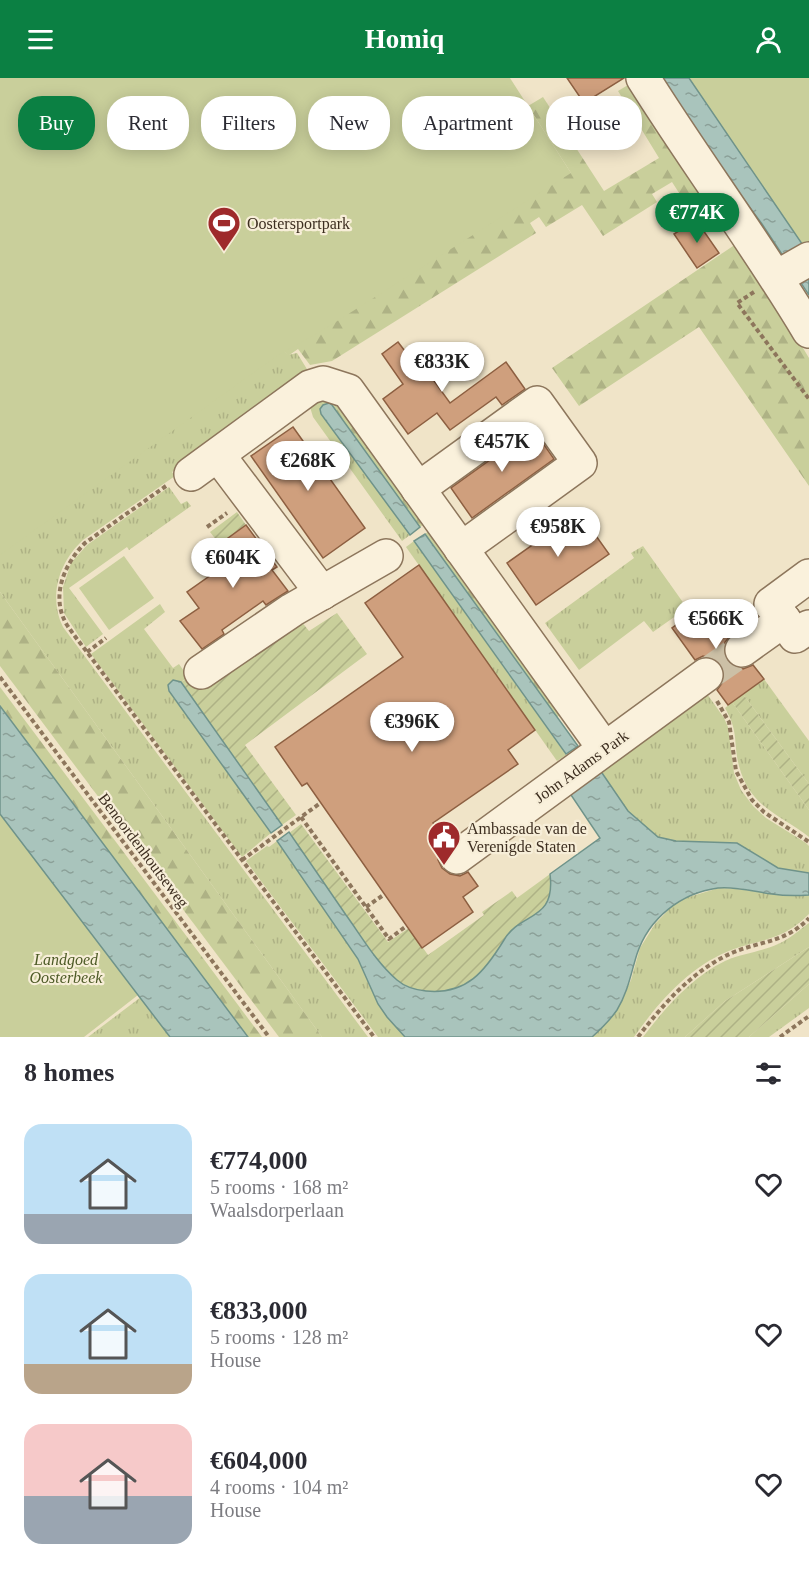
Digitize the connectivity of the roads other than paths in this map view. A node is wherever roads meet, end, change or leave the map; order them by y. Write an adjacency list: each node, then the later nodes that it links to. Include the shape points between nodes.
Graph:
1 (643, 78): 3 (street)
2 (809, 259): 3 (street)
3 (777, 277): 4 (street)
4 (809, 331)
5 (218, 455): 6 (street); 7 (street, via 310,387 324,383 348,392); 11 (street)
6 (191, 474)
7 (418, 489): 8 (street); 8 (street, via 537,403 580,463)
8 (460, 549): 16 (street)
9 (386, 556): 11 (street)
10 (809, 576): 12 (street, via 771,604)
11 (322, 593): 14 (street)
12 (796, 623): 13 (street)
13 (742, 650)
14 (201, 672)
15 (703, 677): 16 (street, John Adams Park)
16 (604, 748): 17 (street, John Adams Park)
17 (457, 857)

